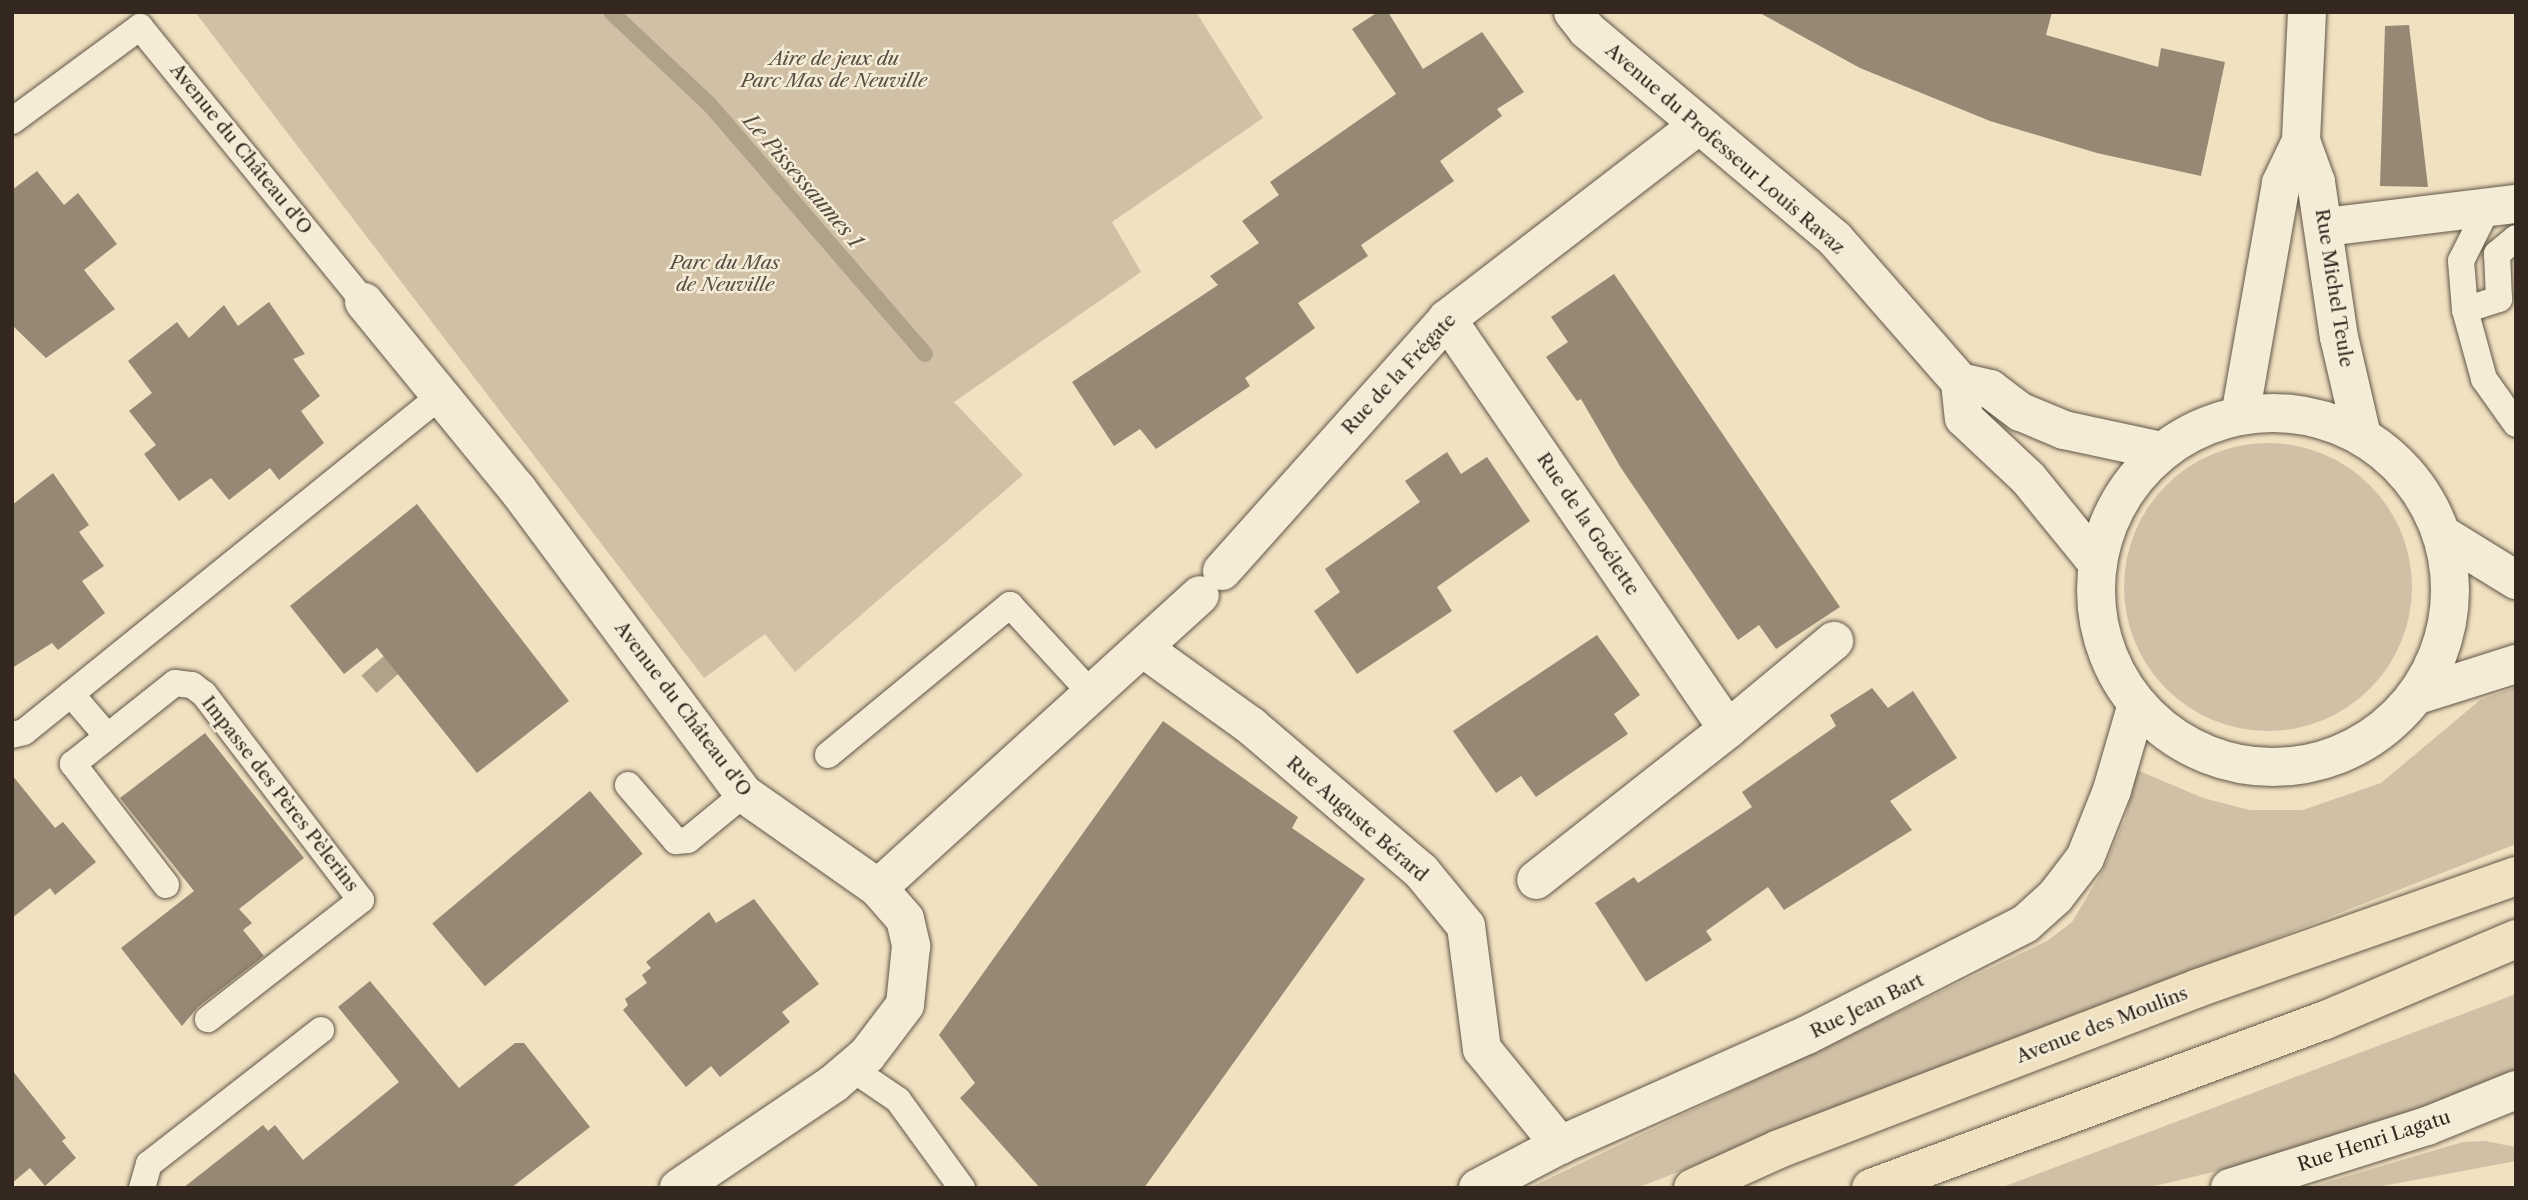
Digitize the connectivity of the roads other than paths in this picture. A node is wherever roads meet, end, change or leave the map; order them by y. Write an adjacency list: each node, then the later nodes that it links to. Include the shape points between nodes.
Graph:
1 (1573, 12): 4 (street, Avenue du Professeur Louis Ravaz)
2 (2307, 12): 5 (street, Rue Michel Teule)
3 (12, 121): 9 (lane, Avenue du Château d'O, via 140,26)
4 (1699, 125): 11 (street, Rue de la Frégate); 12 (street, Avenue du Professeur Louis Ravaz, via 1835,239)
5 (2301, 141): 7 (street, Rue Michel Teule); 14 (street, Rue Michel Teule, via 2281,183)
6 (2502, 206): 7 (street); 10 (lane, via 2461,261)
7 (2325, 227): 16 (street, Rue Michel Teule, via 2339,337)
8 (2516, 238): 10 (lane, via 2497,254 2499,299)
9 (364, 302): 13 (street, Avenue du Château d'O)
10 (2465, 310): 15 (lane, via 2484,379)
11 (1447, 319): 22 (street, Rue de la Frégate, via 1211,583); 28 (street, Rue de la Goélette)
12 (1960, 382): 17 (street, via 1990,389 2021,412 2064,430); 19 (street, via 1964,418 2028,478)
13 (439, 397): 25 (lane); 33 (street, Avenue du Château d'O, via 518,490)
14 (2240, 416): 16 (street, via 2303,415); 17 (street, via 2186,435)
15 (2516, 424)
16 (2362, 436): 18 (street, via 2391,457 2416,484)
17 (2162, 451): 19 (street, via 2121,499)
18 (2443, 535): 20 (street); 26 (street, via 2452,600 2442,649)
19 (2098, 564): 27 (street, via 2096,602 2102,639 2116,674)
20 (2516, 580)
21 (1833, 641): 28 (street)
22 (1144, 649): 24 (street); 43 (street, Rue Auguste Bérard, via 1251,726 1421,871 1465,926 1482,1048)
23 (2516, 664): 26 (street)
24 (1090, 692): 31 (lane, via 1010,605); 37 (street)
25 (71, 694): 29 (lane, via 24,732); 30 (lane)
26 (2418, 695): 27 (street, via 2391,724 2358,747 2320,762 2280,768 2240,764 2202,753 2167,732)
27 (2137, 704): 43 (street, Rue Jean Bart, via 2112,790 2085,858 2055,897 2025,924 1807,1035)
28 (1728, 729): 35 (street)
29 (12, 735)
30 (107, 736): 36 (lane, Impasse des Pères Pèlerins, via 73,764 76,772); 39 (lane, Impasse des Pères Pèlerins, via 166,686 192,685 204,694 362,900)
31 (828, 755)
32 (628, 785): 33 (lane, via 676,841 688,840)
33 (744, 794): 37 (street, Avenue du Château d'O)
34 (2516, 876): 48 (main road, Avenue des Moulins, via 2198,988 1779,1149)
35 (1536, 880)
36 (166, 886)
37 (878, 888): 41 (street, Avenue du Château d'O, via 905,919 908,932 911,946 905,1006)
38 (2516, 939): 49 (main road, via 2323,1021)
39 (208, 1019)
40 (321, 1030): 44 (lane, via 149,1164)
41 (852, 1068): 45 (street, Avenue du Château d'O); 46 (lane, via 898,1100)
42 (2516, 1090): 50 (street, Rue Henri Lagatu, via 2427,1126)
43 (1560, 1145): 47 (street, Rue Jean Bart)
44 (142, 1188)
45 (679, 1188)
46 (962, 1188)
47 (1478, 1188)
48 (1693, 1188)
49 (1871, 1188)
50 (2230, 1188)

